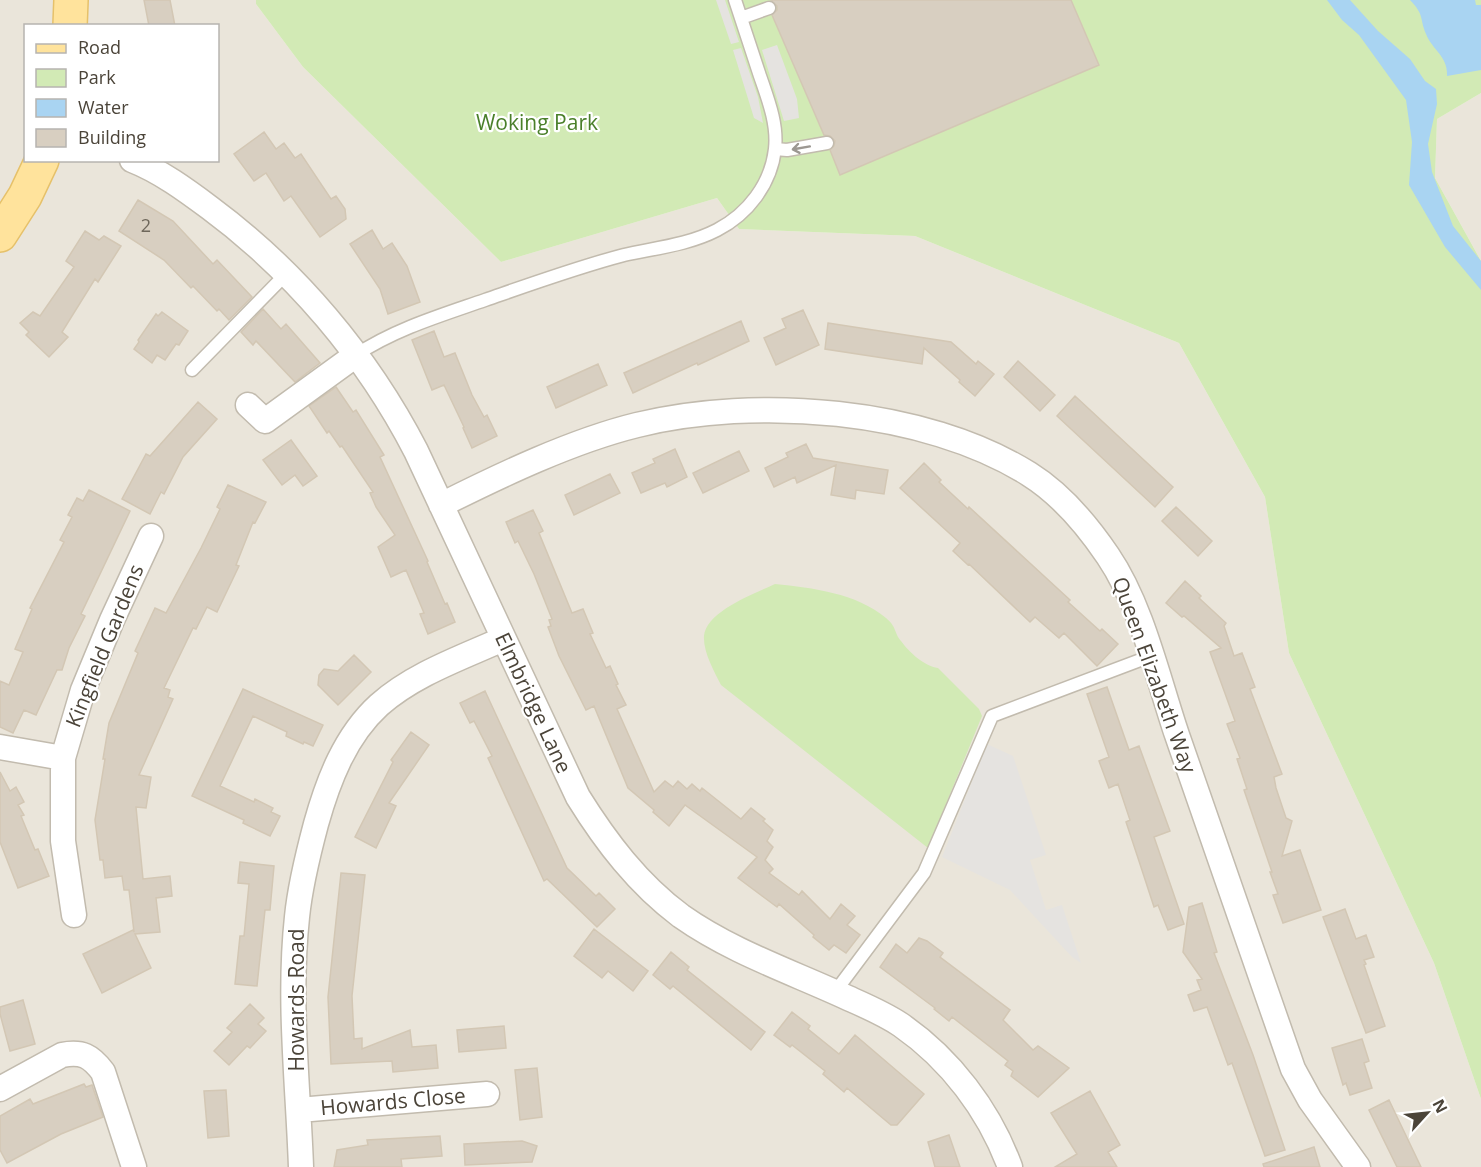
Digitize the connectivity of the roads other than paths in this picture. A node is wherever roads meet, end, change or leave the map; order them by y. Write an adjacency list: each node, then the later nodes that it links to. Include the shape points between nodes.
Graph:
1 (71, 0): 5 (main road)
2 (735, 0): 4 (lane)
3 (769, 8): 4 (lane)
4 (741, 18): 7 (lane, via 776,131)
5 (70, 24)
6 (827, 143): 7 (lane, one-way to 7)
7 (775, 149): 12 (lane, via 766,181 755,200 719,229 432,318)
8 (41, 162): 10 (main road)
9 (136, 162): 11 (street, Elmbridge Lane, via 191,194 257,245)
10 (0, 235)
11 (286, 274): 12 (street, Elmbridge Lane); 13 (lane)
12 (356, 355): 14 (street, via 265,421); 15 (street, Elmbridge Lane, via 403,425)
13 (192, 370)
14 (248, 405)
15 (441, 505): 17 (street, Elmbridge Lane); 18 (street, Queen Elizabeth Way, via 561,450 665,419 721,411 794,411 912,427 1010,463 1031,475 1073,511 1120,576)
16 (150, 536): 20 (street, Kingfield Gardens, via 83,690)
17 (503, 639): 22 (street, Elmbridge Lane, via 578,797 610,845 638,877 660,900 704,931 754,958); 25 (street, Howards Road, via 418,677 389,696 365,719 331,779 313,836 297,916 294,1004)
18 (1151, 656): 22 (lane, via 992,716 924,873); 29 (street, Queen Elizabeth Way, via 1293,1069)
19 (0, 747): 20 (street)
20 (63, 758): 21 (street, Kingfield Gardens, via 63,842)
21 (75, 915)
22 (835, 992): 28 (street, Elmbridge Lane, via 900,1025 952,1070 981,1109)
23 (0, 1089): 26 (street, via 62,1055 74,1052 94,1059 103,1072)
24 (487, 1094): 25 (street, Howards Close)
25 (299, 1110): 27 (street, Howards Road)
26 (134, 1167)
27 (301, 1167)
28 (1010, 1167)
29 (1358, 1167)

